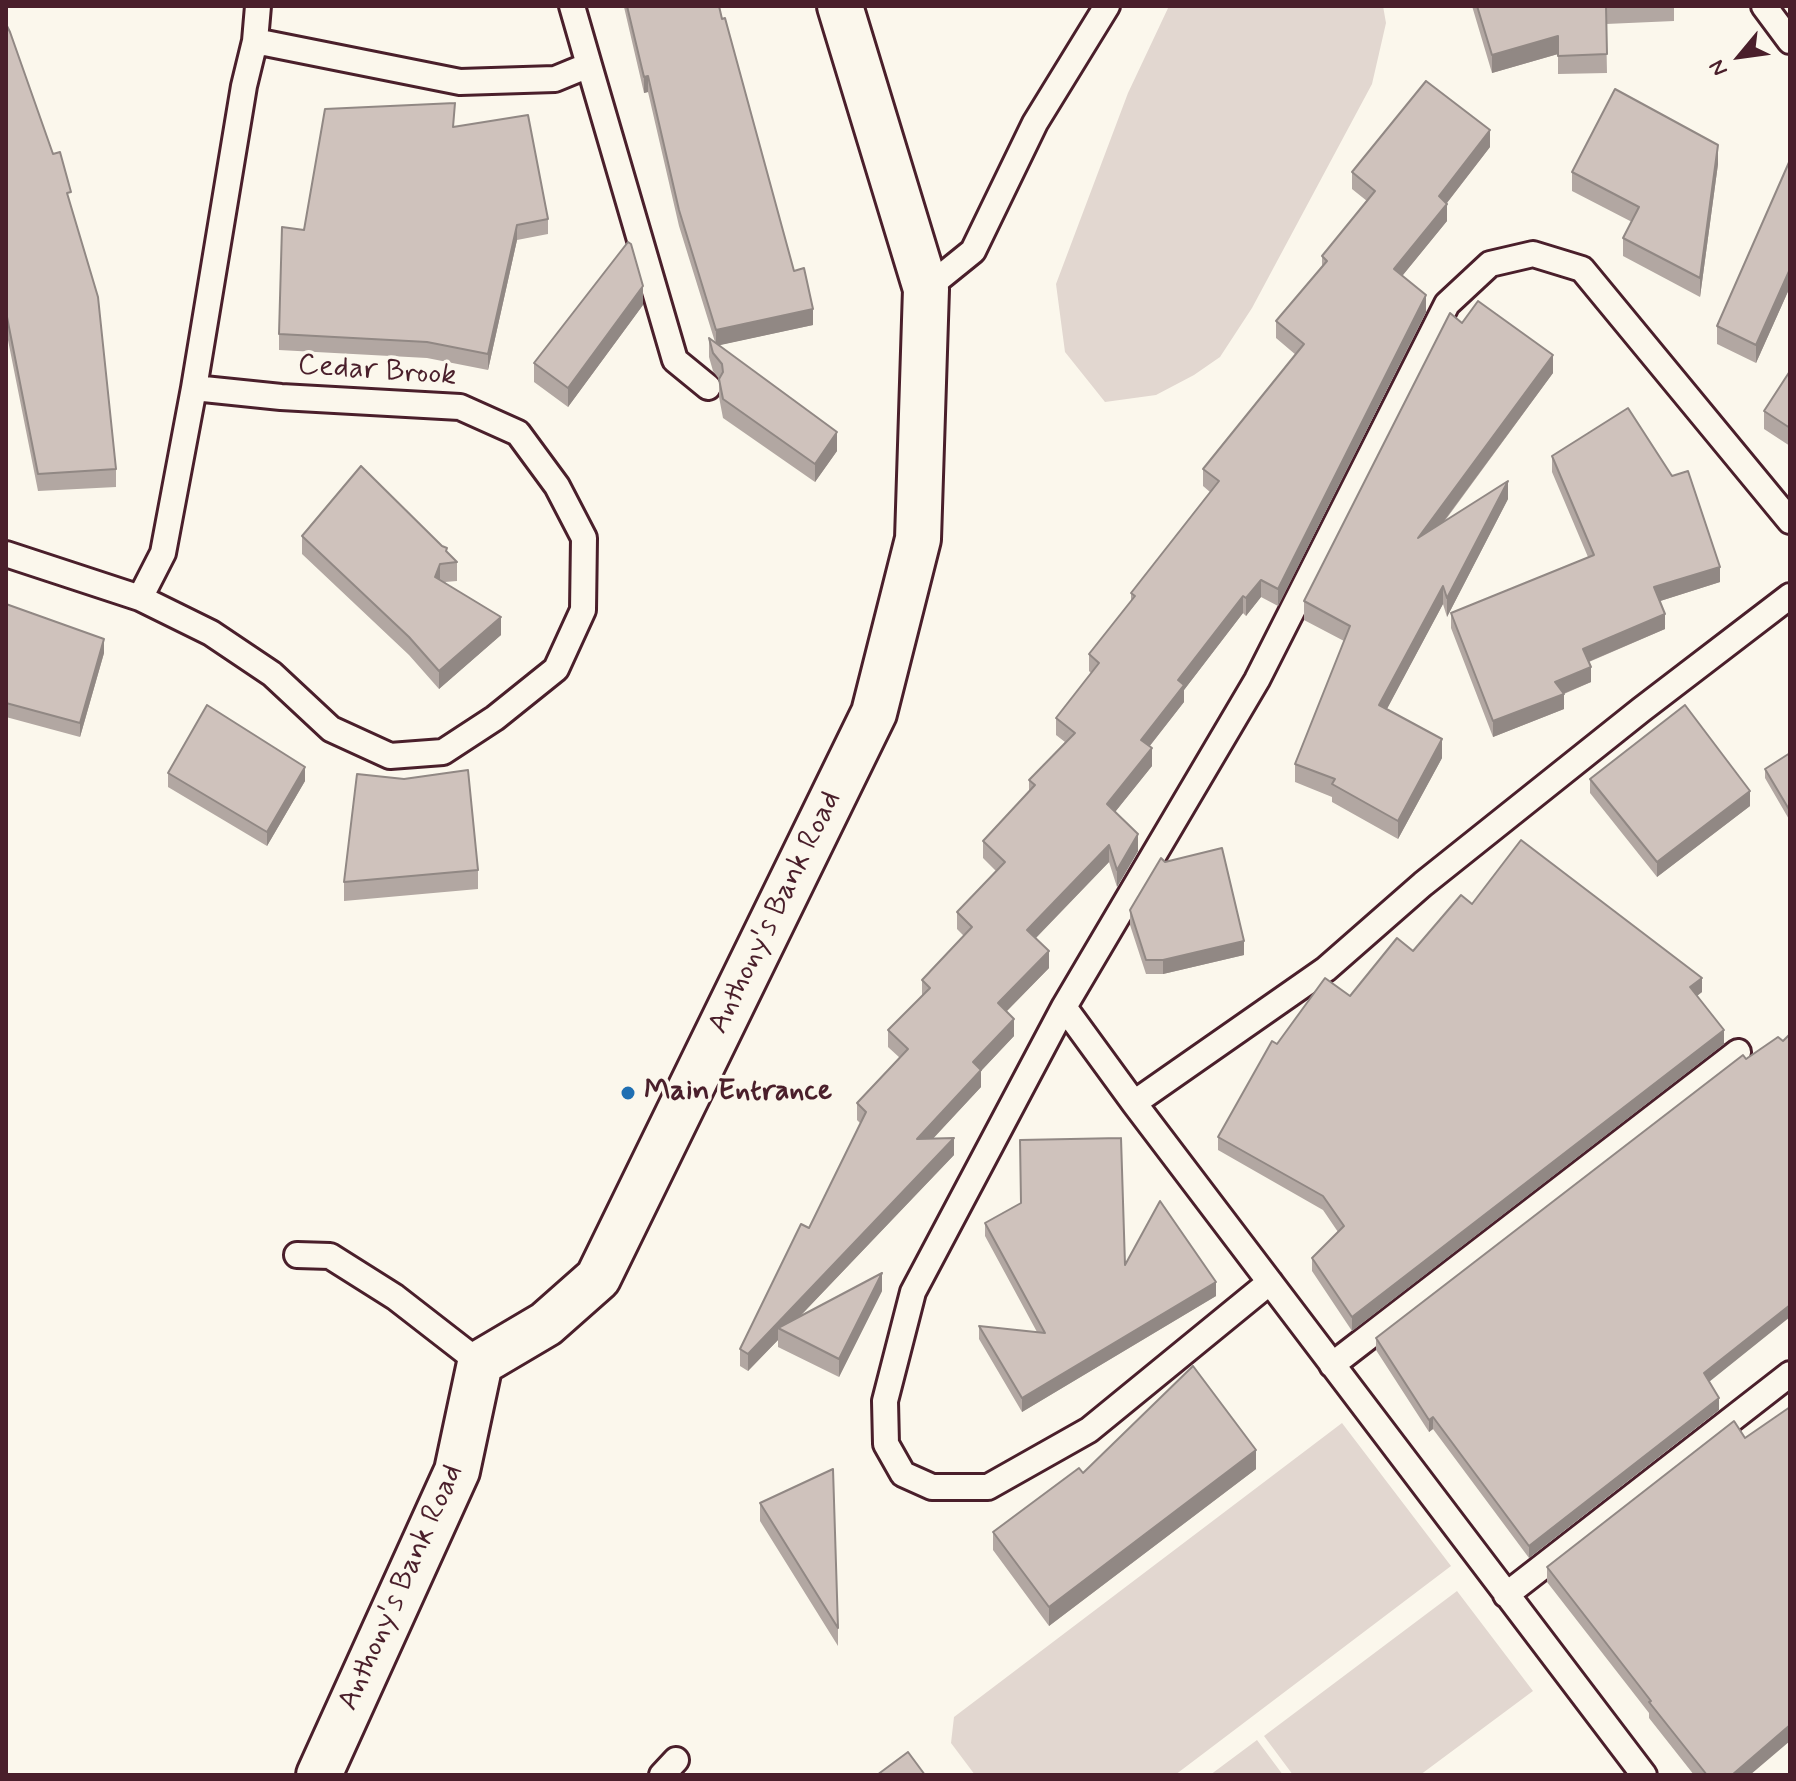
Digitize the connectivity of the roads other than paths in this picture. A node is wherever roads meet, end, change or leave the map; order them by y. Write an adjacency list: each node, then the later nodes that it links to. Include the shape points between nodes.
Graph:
1 (258, 6): 6 (lane)
2 (572, 6): 8 (lane)
3 (840, 6): 9 (street, Anthony's Bank Road)
4 (1107, 6): 9 (lane, via 1035,123 973,251)
5 (1764, 6): 7 (lane)
6 (255, 41): 8 (lane, via 460,82 555,79); 11 (lane)
7 (1790, 41)
8 (589, 65): 10 (lane, via 675,360)
9 (926, 289): 21 (street, Anthony's Bank Road, via 918,539 874,713 598,1278 546,1324)
10 (708, 387)
11 (194, 388): 15 (lane, via 163,553); 15 (lane, Cedar Brook, via 460,407 518,433 557,486 584,538 583,610 556,669 495,718 443,752 390,756 331,729 272,674 211,633)
12 (1790, 521): 16 (lane, via 1582,269 1533,254 1490,264 1447,304 1257,680)
13 (6, 554): 15 (lane, Cedar Brook)
14 (1790, 596): 18 (lane, via 1423,884 1326,969)
15 (140, 598)
16 (1064, 1007): 18 (lane); 20 (lane, via 913,1292 885,1401 886,1444 903,1474 932,1487 988,1487 1089,1430)
17 (1738, 1052): 22 (lane)
18 (1134, 1103): 20 (lane)
19 (297, 1255): 21 (lane, via 330,1256 395,1297)
20 (1270, 1282): 22 (lane)
21 (480, 1363): 25 (street, Anthony's Bank Road, via 457,1471)
22 (1332, 1365): 24 (lane)
23 (1790, 1374): 24 (lane)
24 (1506, 1595): 26 (lane)
25 (319, 1775)
26 (1644, 1775)

